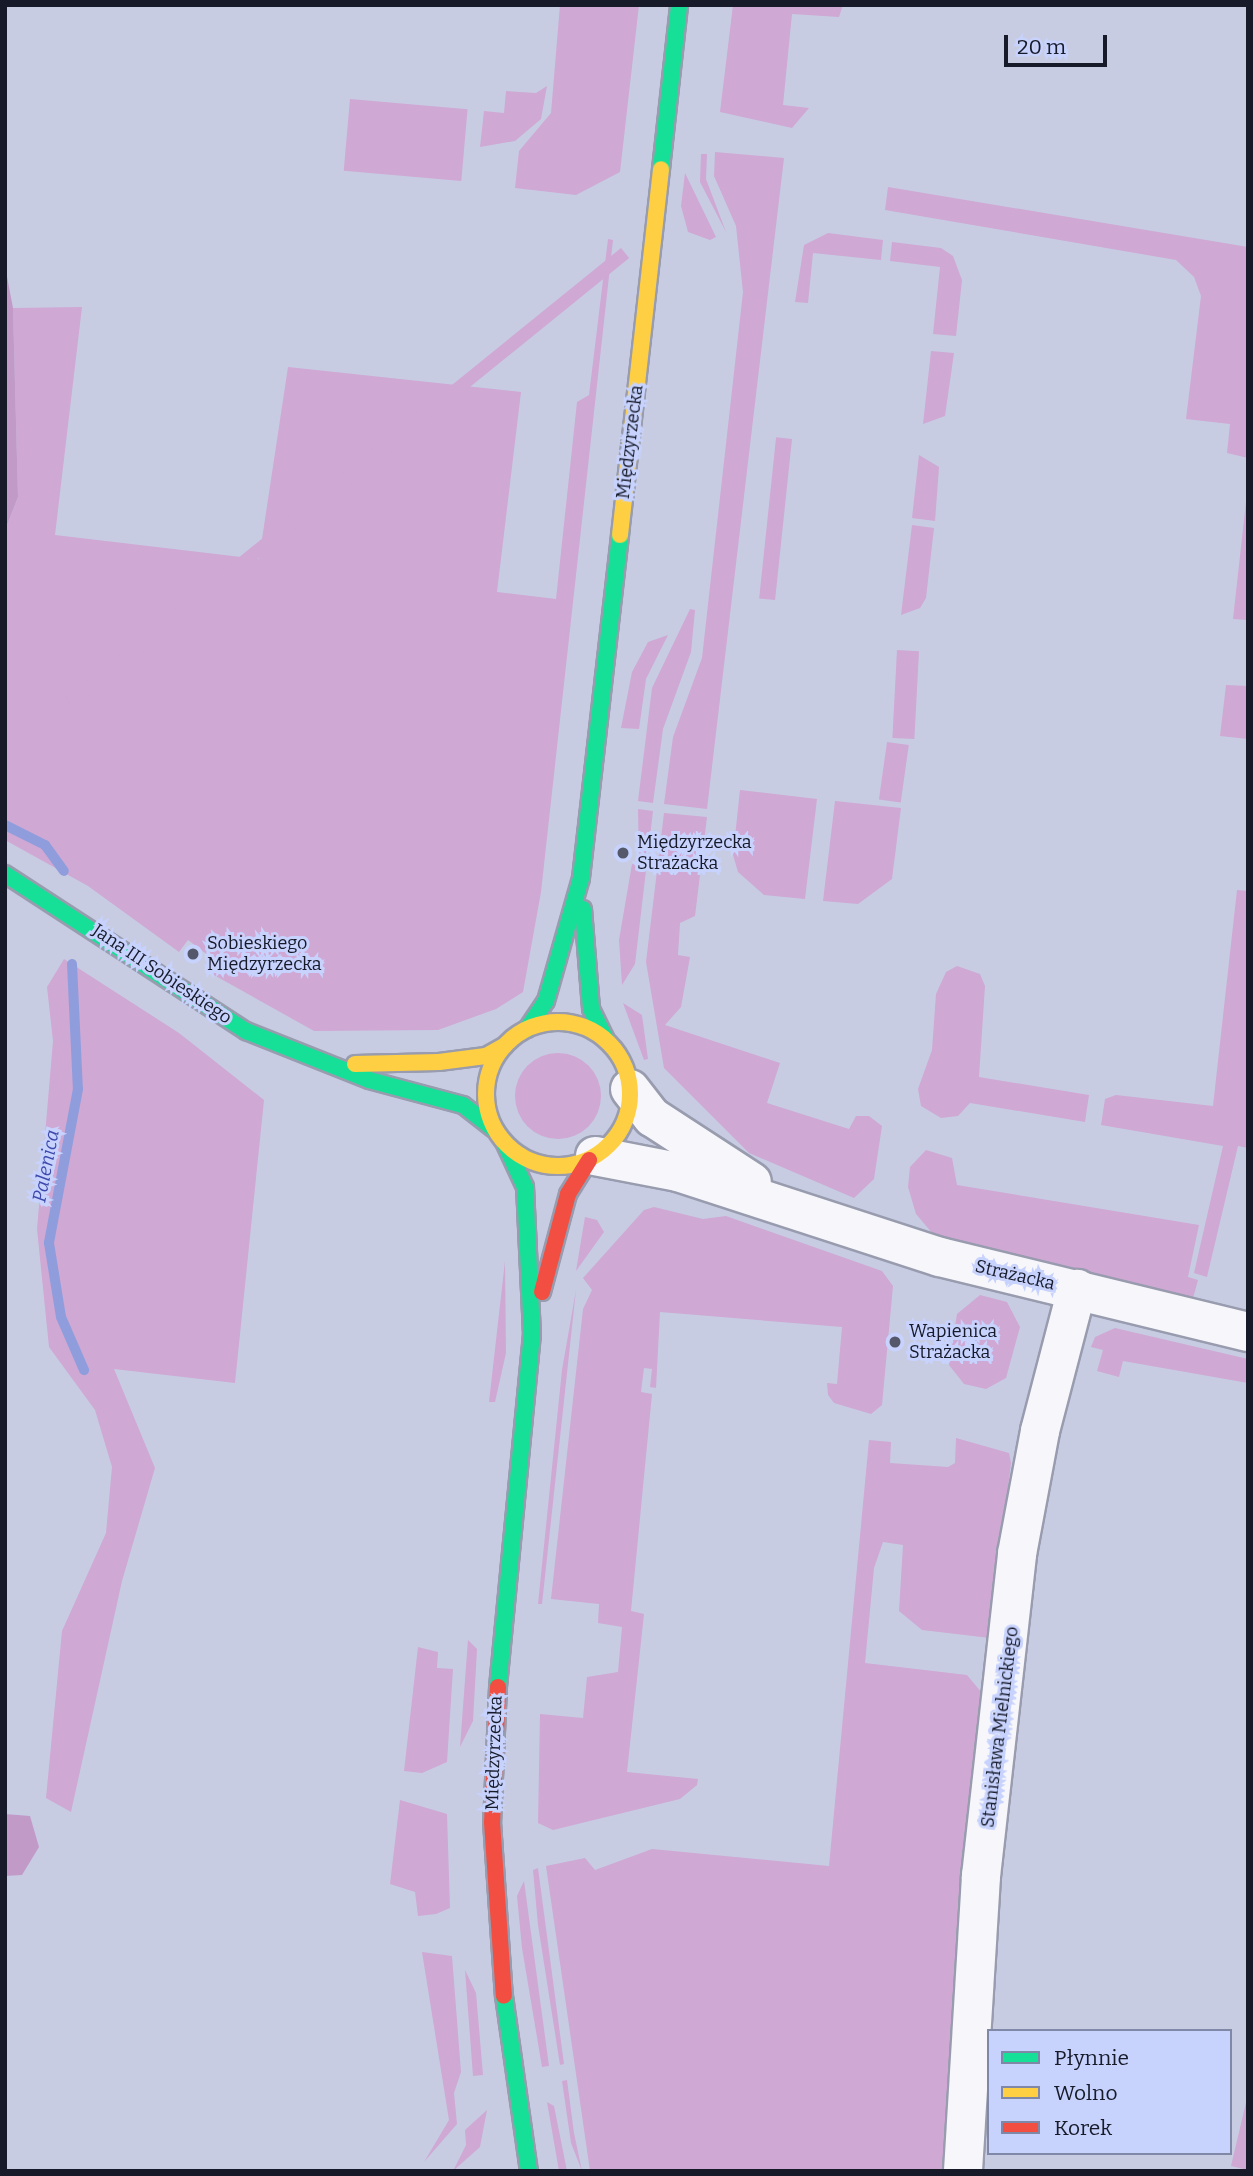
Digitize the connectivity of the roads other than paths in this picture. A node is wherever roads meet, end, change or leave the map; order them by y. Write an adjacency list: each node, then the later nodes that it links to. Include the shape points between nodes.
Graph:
1 (680, 5): 3 (main road, Międzyrzecka)
2 (5, 874): 7 (main road, Jana III Sobieskiego, via 237,1026)
3 (580, 878): 4 (main road, Międzyrzecka, via 546,1001); 5 (main road, Międzyrzecka, via 590,1000)
4 (527, 1029): 5 (main road, via 565,1022); 6 (main road)
5 (606, 1040): 8 (main road, via 621,1058)
6 (504, 1046): 7 (main road, Jana III Sobieskiego, via 486,1056 439,1062); 9 (main road, via 486,1087)
7 (325, 1064): 9 (main road, Jana III Sobieskiego, via 463,1105)
8 (631, 1089): 10 (main road, via 622,1128); 11 (street, Strażacka, via 652,1117)
9 (499, 1136): 10 (main road, via 544,1165); 14 (main road, Międzyrzecka, via 525,1187)
10 (592, 1158): 11 (street, Strażacka, via 634,1160); 14 (main road, Międzyrzecka, via 568,1194)
11 (786, 1204): 12 (street, Strażacka, via 940,1256)
12 (1077, 1289): 13 (street, Strażacka); 16 (street, Stanisława Mielnickiego, via 1040,1431 1017,1554 981,1876)
13 (1248, 1332)
14 (532, 1335): 15 (main road, Międzyrzecka, via 491,1791 500,1970)
15 (529, 2171)
16 (962, 2171)

